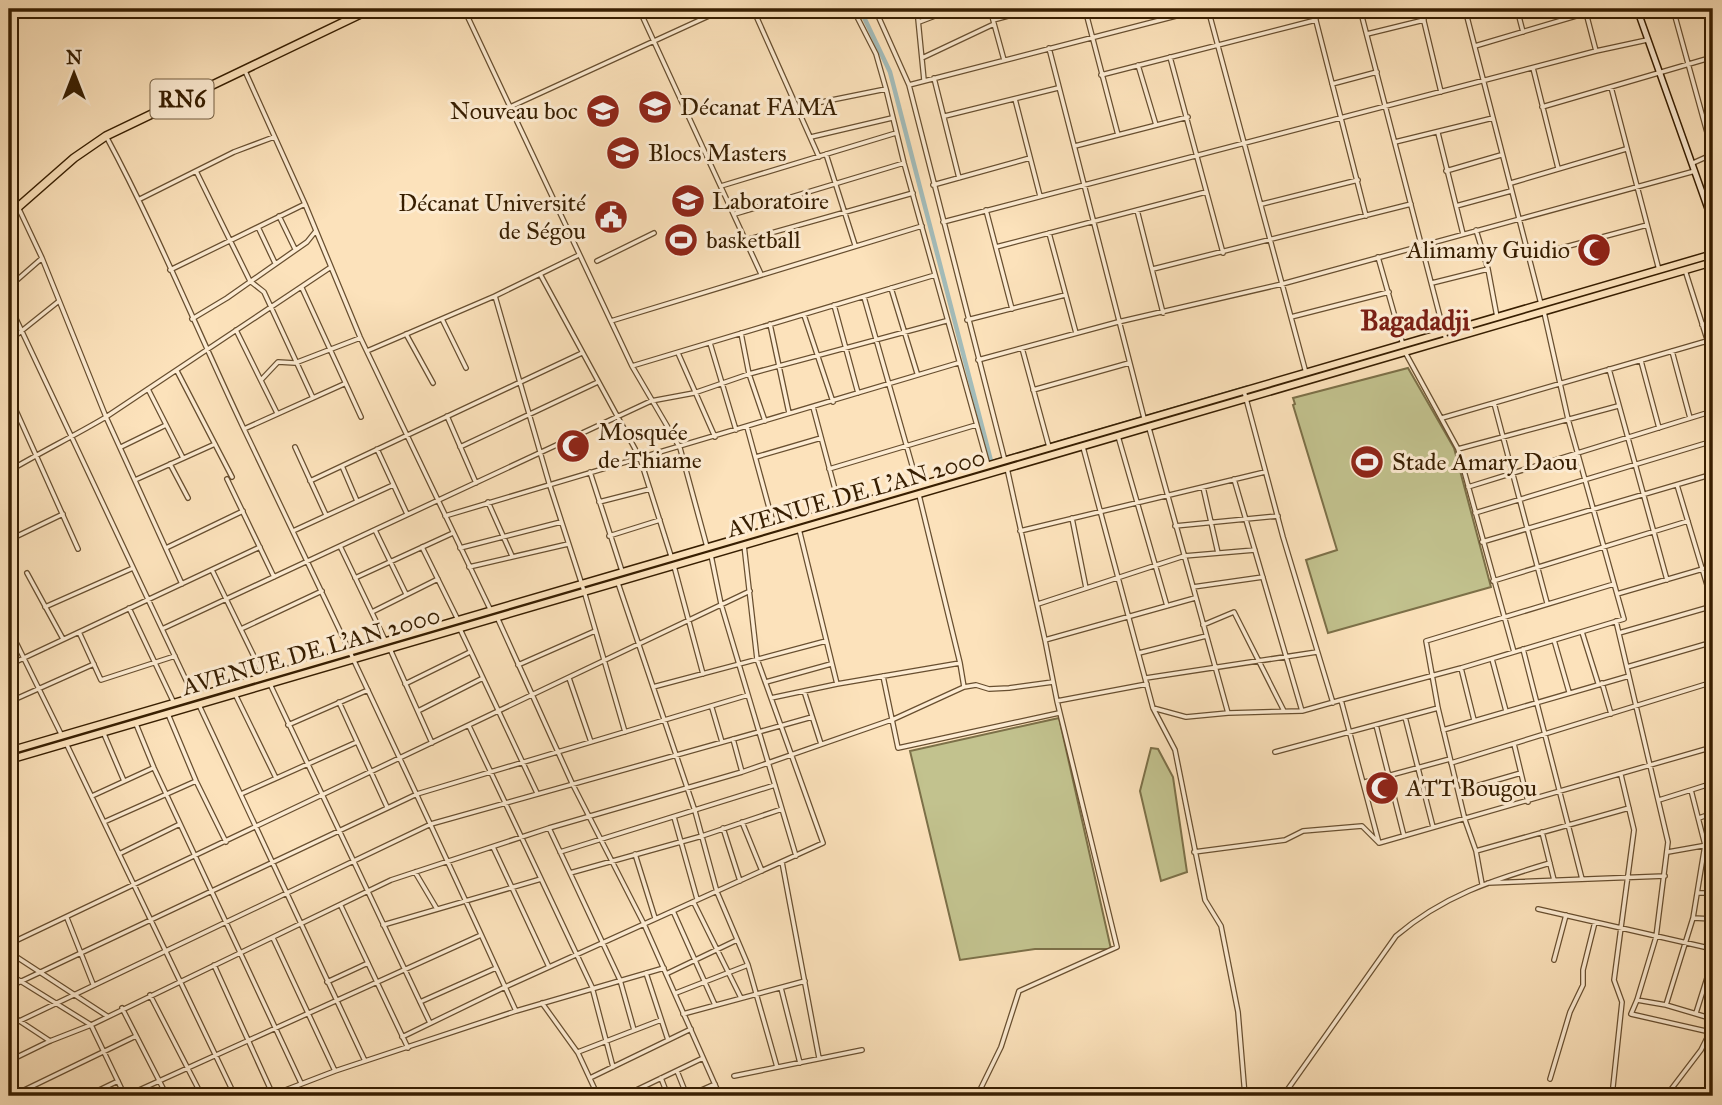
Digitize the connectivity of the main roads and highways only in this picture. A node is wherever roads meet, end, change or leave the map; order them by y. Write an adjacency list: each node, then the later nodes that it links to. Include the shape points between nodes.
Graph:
1 (371, 9): 2 (highway, RN6, via 106,136)
2 (9, 215)
3 (1713, 254): 5 (main road, AVENUE DE L'AN 2000)
4 (1713, 262): 5 (main road, AVENUE DE L'AN 2000)
5 (1445, 336): 6 (main road, AVENUE DE L'AN 2000)
6 (1404, 348): 7 (main road, AVENUE DE L'AN 2000); 7 (main road, AVENUE DE L'AN 2000, via 1306,373)
7 (1245, 395): 8 (main road, AVENUE DE L'AN 2000, via 774,526); 8 (main road, AVENUE DE L'AN 2000, via 618,583)
8 (388, 645): 9 (main road, AVENUE DE L'AN 2000)
9 (353, 656): 10 (main road, AVENUE DE L'AN 2000, via 173,702); 11 (main road, AVENUE DE L'AN 2000)
10 (9, 751)
11 (9, 760)

